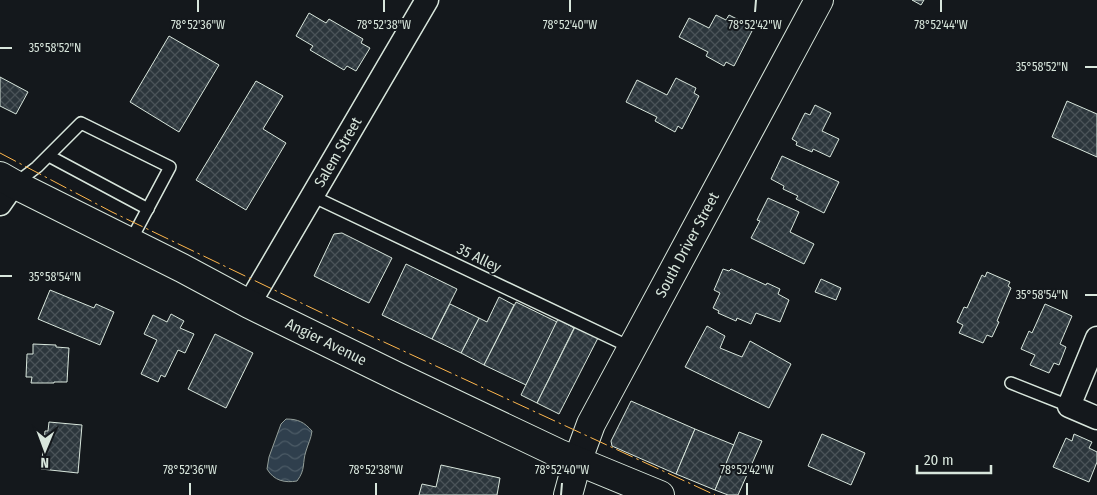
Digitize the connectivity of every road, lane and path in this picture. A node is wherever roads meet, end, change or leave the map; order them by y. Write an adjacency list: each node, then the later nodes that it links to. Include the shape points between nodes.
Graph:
1 (427, 0): 5 (street, Salem Street)
2 (819, 0): 10 (main road, South Driver Street)
3 (49, 156): 4 (lane); 6 (lane); 6 (lane, via 81,123 170,167)
4 (5, 188): 7 (main road, Angier Avenue)
5 (312, 196): 8 (street, Salem Street); 10 (lane, 35 Alley)
6 (148, 208): 7 (lane)
7 (130, 242): 8 (main road, Angier Avenue)
8 (249, 304): 14 (main road, Angier Avenue)
9 (1097, 338): 12 (street)
10 (632, 348): 14 (main road, South Driver Street, via 591,424)
11 (1011, 383): 12 (lane)
12 (1069, 406): 13 (street)
13 (1097, 418)
14 (577, 462): 15 (main road, South Driver Street); 16 (main road, Angier Avenue)
15 (568, 495)
16 (660, 495)

